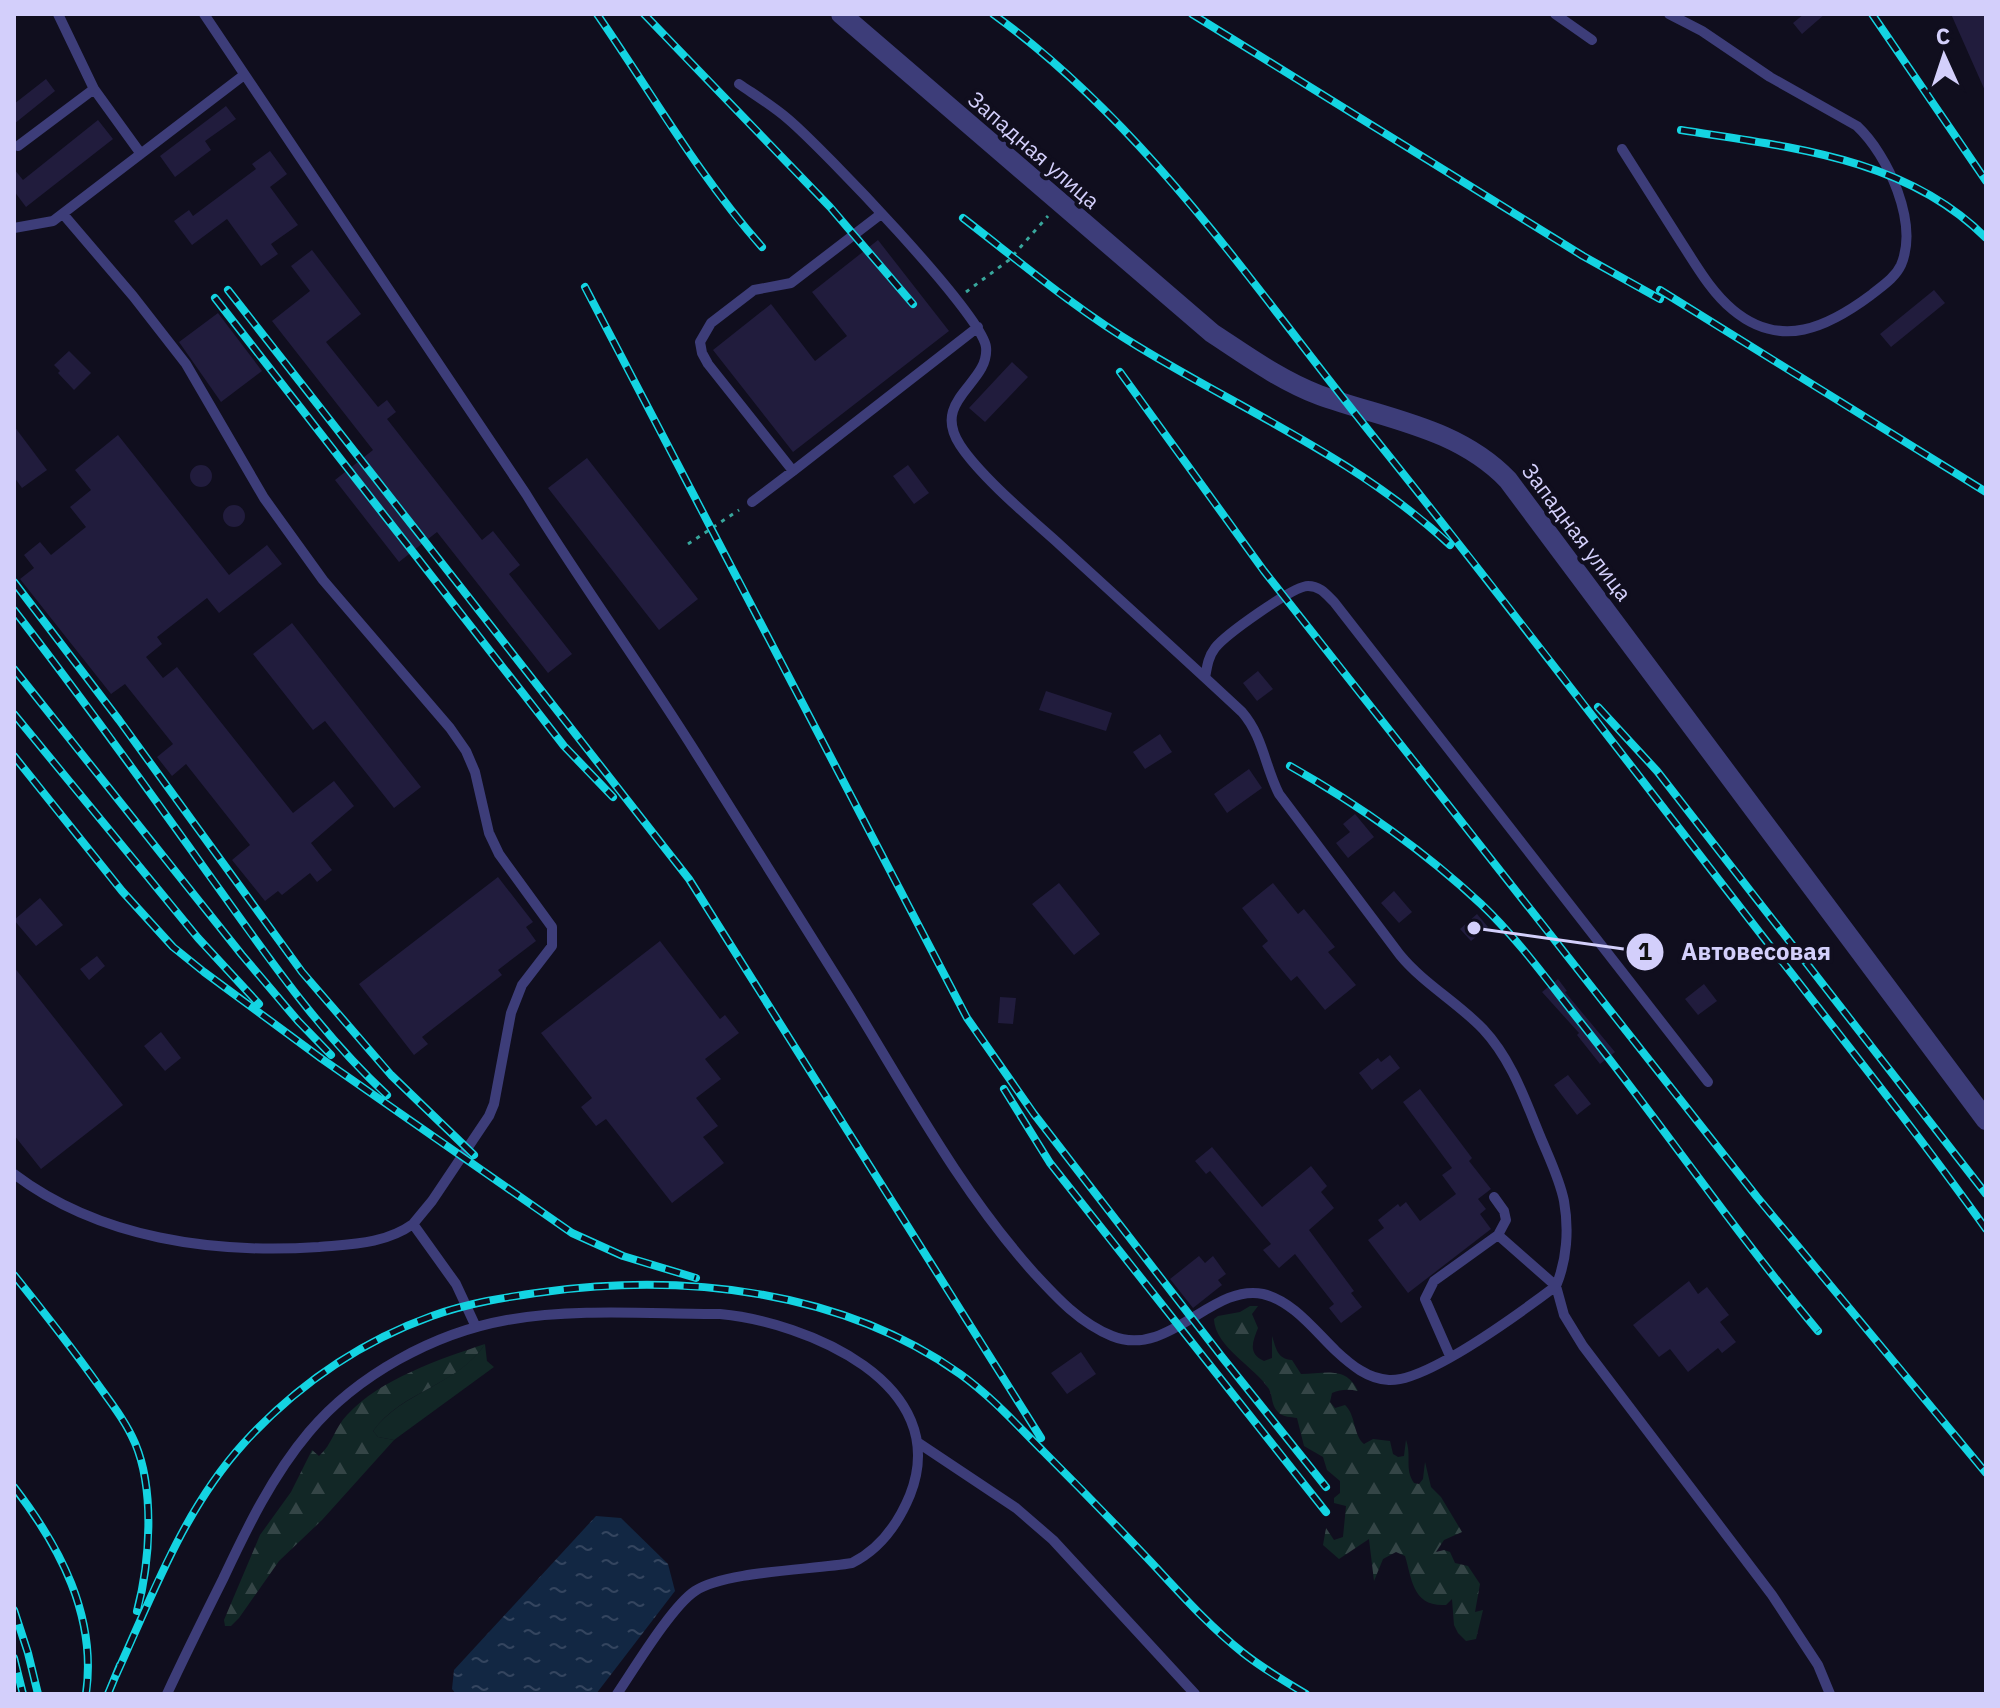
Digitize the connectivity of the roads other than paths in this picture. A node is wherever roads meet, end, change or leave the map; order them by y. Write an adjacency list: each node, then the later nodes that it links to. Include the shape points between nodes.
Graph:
1 (58, 14): 9 (lane)
2 (204, 14): 7 (lane)
3 (841, 14): 21 (street, Западная улица, via 1212,333 1294,385 1426,428 1495,466)
4 (1555, 14): 6 (lane)
5 (1669, 14): 11 (lane, via 1868,137 1899,196 1906,233 1900,267 1833,321 1795,331 1765,328 1734,311 1707,281)
6 (1592, 40)
7 (244, 75): 12 (lane); 28 (lane, via 655,687 969,1191 1045,1285 1085,1321 1126,1340 1162,1335 1251,1293 1290,1307 1351,1364 1378,1378 1407,1378)
8 (739, 84): 14 (lane, via 797,127)
9 (94, 89): 10 (lane); 12 (lane)
10 (18, 146)
11 (1622, 149)
12 (141, 154): 13 (lane)
13 (63, 214): 15 (lane, via 40,225); 24 (lane, via 186,364 264,498 323,580 466,751 499,854 552,927 552,946 522,985 511,1013 489,1116)
14 (881, 214): 16 (lane); 17 (lane, via 791,283 754,290 711,323 700,342 708,364)
15 (14, 228)
16 (978, 327): 17 (lane); 19 (lane, via 987,349 953,407 959,443 1040,527)
17 (793, 471): 18 (lane)
18 (752, 502)
19 (1205, 678): 20 (lane, via 1221,641 1301,587 1322,590); 26 (lane, via 1249,720 1279,794 1400,955 1482,1028 1503,1055 1563,1199 1566,1244)
20 (1708, 1082)
21 (1986, 1120)
22 (14, 1174): 24 (lane, via 56,1201 128,1230 214,1246 261,1250 361,1244)
23 (1494, 1197): 25 (lane, via 1506,1220)
24 (413, 1224): 27 (lane, via 456,1284)
25 (1498, 1235): 26 (lane); 28 (lane, via 1434,1281 1426,1293 1427,1307)
26 (1556, 1286): 28 (lane); 33 (lane, via 1564,1315 1583,1346 1772,1595 1818,1665)
27 (476, 1327): 29 (lane, via 586,1314 720,1314 771,1323 831,1347 880,1378 911,1419); 30 (lane, via 381,1371 309,1431 252,1519)
28 (1450, 1356)
29 (917, 1442): 31 (lane, via 914,1484 906,1504 869,1554 824,1568 720,1580 693,1592); 32 (lane, via 1016,1508 1053,1540)
30 (167, 1694)
31 (617, 1694)
32 (1195, 1694)
33 (1830, 1694)

